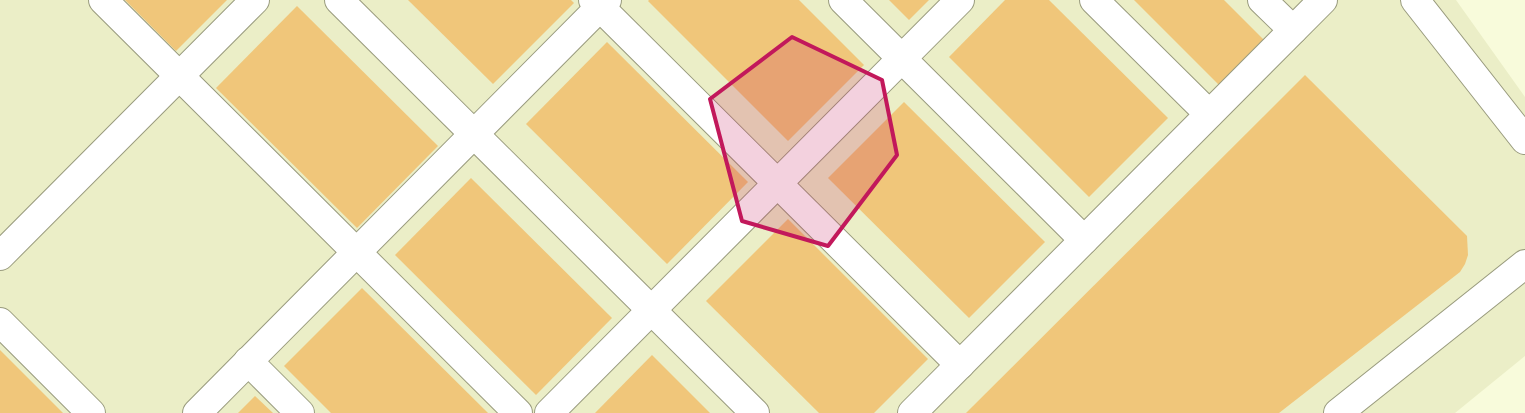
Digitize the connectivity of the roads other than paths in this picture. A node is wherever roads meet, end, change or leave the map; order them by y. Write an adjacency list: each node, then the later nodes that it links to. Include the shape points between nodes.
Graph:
1 (103, 0): 13 (lane)
2 (255, 0): 13 (lane)
3 (339, 0): 15 (lane)
4 (843, 0): 12 (lane)
5 (960, 0): 12 (lane)
6 (1094, 0): 14 (lane)
7 (1262, 0): 11 (lane)
8 (1322, 0): 11 (lane)
9 (1415, 0): 16 (lane)
10 (600, 2): 15 (lane); 17 (lane)
11 (1292, 30): 14 (lane)
12 (902, 58): 17 (lane); 18 (lane)
13 (179, 76): 19 (lane); 20 (lane)
14 (1209, 114): 18 (lane)
15 (474, 134): 19 (lane); 22 (lane)
16 (1525, 140)
17 (778, 183): 22 (lane); 25 (lane)
18 (1084, 240): 25 (lane)
19 (357, 252): 24 (lane); 29 (lane)
20 (0, 256)
21 (1525, 264): 33 (lane)
22 (651, 310): 30 (lane); 31 (lane)
23 (0, 322): 26 (lane)
24 (248, 361): 27 (lane); 28 (lane)
25 (960, 364): 32 (lane)
26 (91, 413)
27 (197, 413)
28 (300, 413)
29 (518, 413)
30 (549, 413)
31 (754, 413)
32 (912, 413)
33 (1338, 413)

